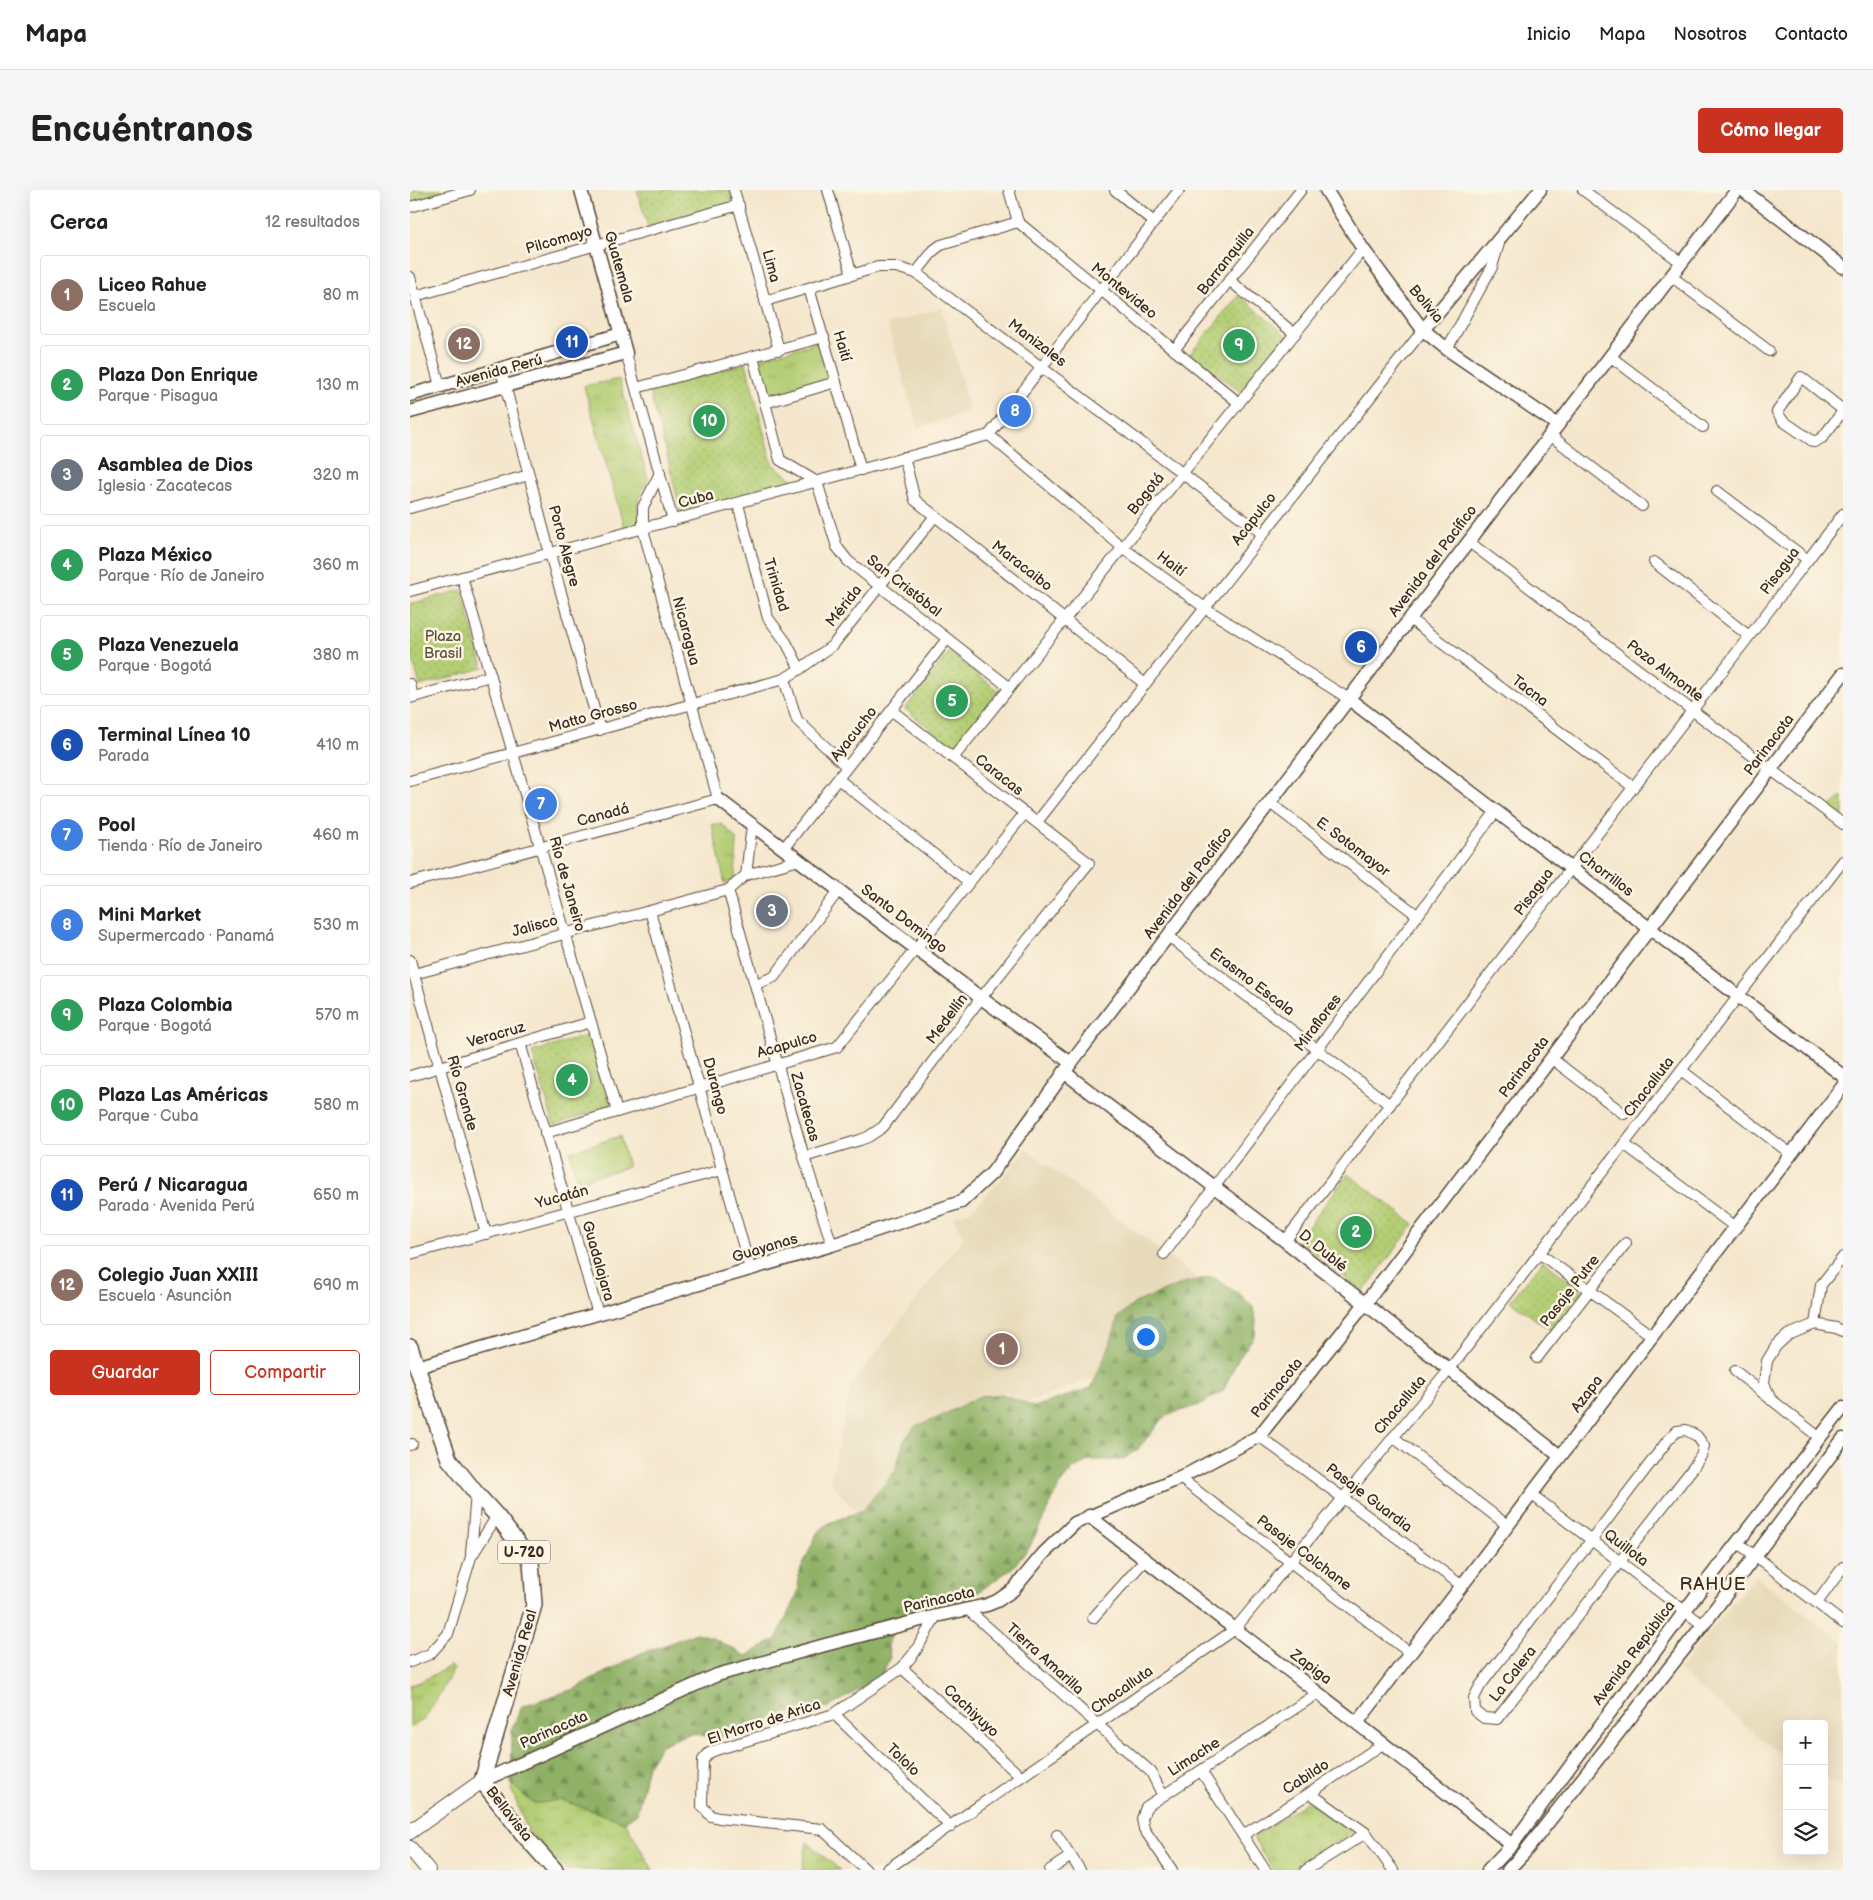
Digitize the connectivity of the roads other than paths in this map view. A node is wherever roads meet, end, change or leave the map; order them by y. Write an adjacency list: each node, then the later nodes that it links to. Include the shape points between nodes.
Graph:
1 (470, 190): 15 (street)
2 (581, 190): 19 (street, Guatemala)
3 (734, 190): 14 (street, Lima)
4 (828, 190): 24 (street)
5 (1009, 190): 16 (street)
6 (1115, 190): 17 (street)
7 (1178, 190): 17 (street)
8 (1301, 190): 27 (street, Barranquilla)
9 (1326, 190): 20 (street, Bolivia)
10 (1540, 190): 18 (street, Acapulco)
11 (1583, 190): 21 (street)
12 (1737, 190): 21 (street, Avenida del Pacífico)
13 (1743, 190): 22 (street)
14 (739, 206): 19 (street, Pilcomayo); 31 (street, Lima)
15 (410, 207)
16 (1018, 222): 23 (street, via 941,245); 29 (street, Montevideo)
17 (1154, 222): 29 (street)
18 (1500, 239): 32 (street, Acapulco); 36 (street, Acapulco, via 1492,267)
19 (596, 245): 30 (street, Pilcomayo); 33 (street, Guatemala)
20 (1363, 249): 32 (street, Bolivia); 34 (street, Bogotá)
21 (1682, 263): 25 (street, Avenida del Pacífico)
22 (1843, 267)
23 (916, 273): 24 (street, Manizales, via 887,266); 43 (street, Manizales)
24 (852, 274): 28 (street, Manizales)
25 (1671, 276): 39 (street); 41 (street, Avenida del Pacífico)
26 (410, 277): 30 (street)
27 (1230, 280): 34 (street); 38 (street, Barranquilla)
28 (809, 288): 31 (street, Manizales); 35 (street, Haití)
29 (1100, 290): 38 (street, Montevideo); 43 (street)
30 (415, 296): 46 (street)
31 (765, 301): 37 (street, Lima)
32 (1423, 330): 36 (street, Bolivia); 71 (street, Acapulco)
33 (621, 334): 40 (street, Guatemala); 44 (street, Avenida Perú)
34 (1295, 334): 51 (street, Bogotá)
35 (824, 337): 37 (street); 45 (street, Haití)
36 (1447, 349): 55 (street, Bolivia)
37 (779, 350): 42 (street)
38 (1174, 350): 51 (street, Montevideo)
39 (1769, 351)
40 (626, 353): 47 (street, Avenida Perú); 48 (street)
41 (1610, 356): 54 (street); 55 (street, Avenida del Pacífico)
42 (753, 357): 48 (street); 50 (street)
43 (1043, 366): 56 (street); 59 (street, Manizales)
44 (501, 370): 46 (street, Avenida Perú); 47 (street, Porto Alegre)
45 (836, 382): 50 (street); 58 (street, Haití)
46 (440, 386): 49 (street, Avenida Perú)
47 (505, 386): 53 (street, Avenida Perú); 61 (street, Porto Alegre)
48 (636, 388): 60 (street)
49 (410, 395)
50 (765, 403): 62 (street, via 780,460)
51 (1239, 403): 59 (street, Bogotá)
52 (1843, 410): 52 (street, via 1822,438 1814,442 1782,420 1777,412 1801,377)
53 (410, 412)
54 (1703, 427)
55 (1554, 430): 65 (street); 72 (street, Avenida del Pacífico)
56 (988, 434): 57 (street, Cuba); 73 (street, Haití)
57 (904, 457): 58 (street, Cuba); 68 (street, Maracaibo, via 914,500)
58 (861, 470): 62 (street, Cuba)
59 (1183, 472): 71 (street, Manizales); 73 (street, Bogotá)
60 (660, 473): 69 (street); 70 (street, Nicaragua, via 643,507)
61 (529, 475): 66 (street); 74 (street, Porto Alegre)
62 (818, 482): 64 (street, Cuba); 78 (street, San Cristóbal, via 837,547 848,561)
63 (1717, 491): 75 (street)
64 (738, 504): 69 (street, Cuba); 85 (street, Trinidad, via 768,618)
65 (1642, 506)
66 (410, 508)
67 (1843, 514): 75 (street, Pisagua)
68 (935, 516): 78 (street, Mérida); 81 (street, Maracaibo)
69 (673, 521): 70 (street, Cuba)
70 (643, 529): 74 (street, Cuba); 94 (street, Nicaragua)
71 (1263, 534): 80 (street, Acapulco)
72 (1469, 542): 82 (street, Avenida del Pacífico); 96 (street, Pozo Almonte)
73 (1122, 547): 80 (street, Haití); 81 (street, Bogotá)
74 (550, 554): 77 (street, Cuba); 97 (street, Porto Alegre)
75 (1808, 560): 83 (street, Pisagua)
76 (1654, 562): 83 (street)
77 (462, 577): 79 (street, Cuba); 87 (street, Río de Janeiro)
78 (879, 586): 84 (street, San Cristóbal); 85 (street, Mérida, via 832,645)
79 (410, 592)
80 (1205, 608): 90 (street, Acapulco); 93 (street, Haití)
81 (1065, 619): 90 (street, Maracaibo); 91 (street, Bogotá)
82 (1410, 620): 93 (street, Avenida del Pacífico); 104 (street, Tacna)
83 (1749, 636): 96 (street, Pisagua)
84 (947, 638): 91 (street, San Cristóbal); 95 (street, Ayacucho)
85 (800, 669): 88 (street, Mérida)
86 (1843, 674): 101 (street, Parinacota)
87 (491, 676): 92 (street); 98 (street, Río de Janeiro)
88 (784, 679): 94 (street, Matto Grosso); 100 (street, via 797,720)
89 (410, 684): 92 (street)
90 (1145, 684): 109 (street, Acapulco)
91 (1009, 687): 99 (street, Bogotá)
92 (412, 698)
93 (1349, 699): 106 (street, Avenida del Pacífico); 107 (street, Chorrillos)
94 (690, 705): 97 (street, Matto Grosso); 105 (street, Nicaragua)
95 (891, 710): 99 (street, Caracas); 100 (street, Ayacucho)
96 (1692, 710): 101 (street, Pozo Almonte); 104 (street, Pisagua)
97 (600, 730): 98 (street, Matto Grosso)
98 (513, 754): 103 (street, Matto Grosso); 112 (street, Río de Janeiro)
99 (953, 758): 108 (street, Caracas)
100 (848, 767): 102 (street, Ayacucho)
101 (1770, 769): 111 (street, Pozo Almonte); 125 (street, Parinacota)
102 (838, 779): 113 (street, Ayacucho); 120 (street)
103 (410, 781)
104 (1633, 787): 117 (street, Pisagua)
105 (718, 799): 110 (street, Santo Domingo); 112 (street, Canadá)
106 (1270, 802): 124 (street, E. Sotomayor); 127 (street, Avenida del Pacífico)
107 (1496, 810): 117 (street, Chorrillos); 124 (street, Miraflores)
108 (1025, 813): 109 (street, Caracas); 120 (street, Acapulco)
109 (1037, 822): 116 (street, Caracas)
110 (752, 824): 113 (street, Santo Domingo); 118 (street)
111 (1843, 824)
112 (540, 847): 119 (street, Canadá); 126 (street, Río de Janeiro)
113 (784, 848): 114 (street, Santo Domingo)
114 (799, 860): 118 (street, Jalisco); 122 (street, Santo Domingo)
115 (1843, 861): 132 (street, Chacalluta)
116 (1089, 863): 133 (street, Medellín)
117 (1571, 868): 125 (street, Chorrillos); 146 (street, Pisagua)
118 (746, 875): 121 (street, Jalisco)
119 (410, 882)
120 (969, 882): 128 (street, Acapulco)
121 (728, 890): 123 (street, Jalisco); 131 (street, Zacatecas)
122 (839, 890): 128 (street, Santo Domingo); 131 (street, via 774,977)
123 (650, 911): 126 (street, Jalisco); 145 (street, Durango)
124 (1417, 915): 136 (street, Miraflores)
125 (1650, 928): 132 (street, Chorrillos); 137 (street, Parinacota)
126 (566, 933): 130 (street, Jalisco); 134 (street, Río de Janeiro)
127 (1168, 936): 136 (street, Erasmo Escala); 140 (street, Avenida del Pacífico)
128 (916, 948): 133 (street, Santo Domingo); 138 (street, Acapulco, via 837,1047)
129 (410, 960): 130 (street, Río Grande)
130 (414, 974): 139 (street, Río Grande)
131 (756, 984): 138 (street, Zacatecas)
132 (1739, 996): 141 (street, Chacalluta); 143 (street, Chorrillos)
133 (981, 998): 140 (street, Santo Domingo); 152 (street, Medellín, via 883,1128 868,1137)
134 (591, 1022): 135 (street, Veracruz); 147 (street, Río de Janeiro)
135 (520, 1044): 139 (street, Veracruz); 149 (street, Guadalajara)
136 (1316, 1050): 146 (street, Erasmo Escala); 154 (street, Miraflores)
137 (1551, 1058): 148 (street); 167 (street, Parinacota)
138 (778, 1065): 145 (street, Acapulco); 152 (street, Zacatecas)
139 (440, 1067): 142 (street, Veracruz); 157 (street, Río Grande)
140 (1068, 1067): 154 (street, D. Dublé); 160 (street, Guayanas, via 992,1173 961,1202)
141 (1681, 1070): 150 (street, Chacalluta); 151 (street)
142 (410, 1076)
143 (1843, 1076)
144 (1843, 1086): 151 (street, Azapa)
145 (701, 1088): 147 (street, Acapulco); 153 (street, Durango)
146 (1390, 1105): 158 (street, Pisagua)
147 (617, 1112): 149 (street, Acapulco)
148 (1624, 1114)
149 (546, 1133): 155 (street, Guadalajara)
150 (1624, 1144): 156 (street); 161 (street, Chacalluta)
151 (1791, 1154): 156 (street, Azapa)
152 (804, 1157): 160 (street, Zacatecas)
153 (722, 1170): 155 (street, Yucatán); 165 (street, Durango)
154 (1214, 1187): 158 (street, D. Dublé); 163 (street, Miraflores)
155 (568, 1211): 157 (street, Yucatán); 168 (street, Guadalajara)
156 (1735, 1227): 171 (street, Azapa)
157 (486, 1234): 162 (street, Yucatán)
158 (1285, 1241): 167 (street, D. Dublé)
159 (1626, 1243): 166 (street, Pasaje Putre)
160 (832, 1245): 165 (street, Guayanas)
161 (1539, 1253): 166 (street); 175 (street, Chacalluta)
162 (410, 1254)
163 (1164, 1254)
164 (1843, 1257): 169 (street, via 1821,1285)
165 (750, 1269): 168 (street, Guayanas)
166 (1590, 1291): 171 (street); 173 (street, Pasaje Putre)
167 (1364, 1304): 175 (street, D. Dublé); 179 (street, Parinacota)
168 (598, 1314): 174 (street, Guayanas)
169 (1815, 1324): 170 (street); 177 (street, via 1788,1335 1767,1361 1764,1383)
170 (1843, 1331)
171 (1652, 1336): 183 (street, Azapa)
172 (410, 1347): 174 (main road, Avenida Real / U-720)
173 (1537, 1358)
174 (417, 1368): 185 (main road, Avenida Real / U-720, via 449,1459)
175 (1449, 1370): 180 (street, Chacalluta); 183 (street, D. Dublé)
176 (1735, 1371): 177 (street)
177 (1771, 1400): 181 (street)
178 (1843, 1408): 181 (street, Avenida República)
179 (1260, 1436): 184 (street, Parinacota); 187 (street, Pasaje Guardia)
180 (1393, 1437): 187 (street, Chacalluta); 190 (street)
181 (1820, 1438): 192 (street, Avenida República)
182 (1843, 1439): 193 (street)
183 (1560, 1456): 186 (street, Azapa)
184 (1180, 1478): 189 (street, Parinacota); 196 (street, Pasaje Colchane)
185 (476, 1493): 188 (main road, Avenida Real / U-720); 194 (street)
186 (1531, 1494): 190 (street, Azapa); 191 (street, Quillota)
187 (1343, 1498): 196 (street, Chacalluta); 199 (street, Pasaje Guardia)
188 (497, 1516): 194 (street); 218 (main road, Avenida Real / U-720, via 531,1561 534,1605)
189 (1089, 1516): 195 (street, Zapiga); 201 (street, Parinacota, via 1075,1523 1014,1590 987,1605)
190 (1507, 1525): 199 (street, Azapa)
191 (1591, 1540): 197 (street, Quillota); 197 (street, La Calera, via 1677,1431 1686,1430 1697,1436 1704,1446 1701,1456); 197 (street, La Calera, via 1480,1686 1474,1698 1475,1711 1484,1718 1496,1719)
192 (1738, 1543): 193 (street); 202 (street, Avenida República)
193 (1755, 1556): 200 (street); 206 (street)
194 (471, 1557): 209 (street, via 448,1634 430,1654)
195 (1145, 1560): 204 (street); 207 (street, Zapiga)
196 (1290, 1562): 207 (street, Chacalluta); 208 (street, Pasaje Colchane)
197 (1620, 1562): 202 (street, Quillota)
198 (1843, 1567): 200 (street)
199 (1461, 1585): 208 (street, Azapa)
200 (1816, 1603): 205 (street)
201 (967, 1609): 203 (street, Parinacota); 214 (street, Tierra Amarilla)
202 (1685, 1612): 206 (street, Quillota); 226 (street, Avenida República)
203 (936, 1616): 210 (street, El Morro de Arica); 218 (street, Parinacota, via 717,1675)
204 (1093, 1618)
205 (1843, 1623)
206 (1702, 1625): 240 (street)
207 (1234, 1630): 211 (street, Zapiga); 214 (street, Chacalluta)
208 (1410, 1653): 213 (street, Azapa)
209 (410, 1662)
210 (902, 1668): 212 (street, El Morro de Arica); 217 (street, Cachiyuyo)
211 (1318, 1693): 213 (street, Zapiga); 216 (street, Limache)
212 (834, 1714): 221 (street, Tololo); 231 (street, El Morro de Arica, via 708,1753 703,1760 702,1806 711,1816 719,1818 822,1829)
213 (1357, 1723): 215 (street, Zapiga)
214 (1096, 1726): 217 (street, Chacalluta); 220 (street, Tierra Amarilla, via 1151,1772)
215 (1384, 1743): 219 (street, Cabildo); 226 (street, Zapiga)
216 (1201, 1771): 220 (street, Limache); 225 (street)
217 (1020, 1776): 221 (street, Chacalluta)
218 (482, 1781): 222 (main road); 230 (main road, Bellavista)
219 (1310, 1793): 223 (street); 225 (street, Cabildo)
220 (1163, 1796): 235 (street, Limache, via 1146,1807 1142,1819 1144,1829)
221 (951, 1826): 232 (street, Chacalluta)
222 (410, 1832)
223 (1366, 1833): 237 (street); 238 (street)
224 (1058, 1835): 228 (street)
225 (1243, 1835): 236 (street)
226 (1512, 1844): 239 (street, Avenida República)
227 (410, 1848): 229 (main road)
228 (1071, 1856): 233 (street); 234 (street)
229 (428, 1870)
230 (555, 1870)
231 (866, 1870)
232 (886, 1870)
233 (1050, 1870)
234 (1080, 1870)
235 (1172, 1870)
236 (1265, 1870)
237 (1306, 1870)
238 (1393, 1870)
239 (1488, 1870)
240 (1508, 1870)

